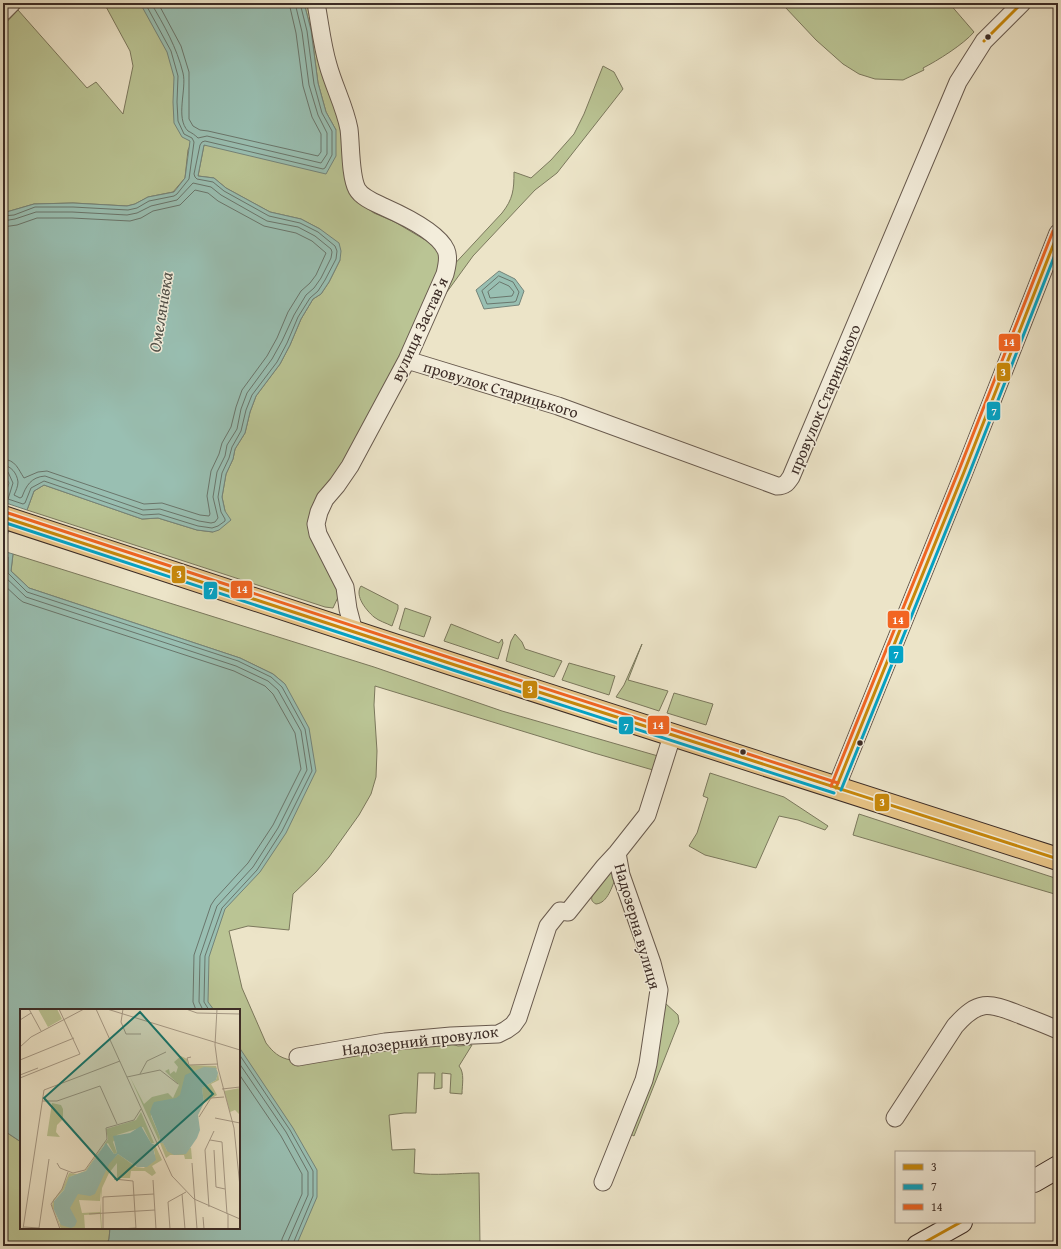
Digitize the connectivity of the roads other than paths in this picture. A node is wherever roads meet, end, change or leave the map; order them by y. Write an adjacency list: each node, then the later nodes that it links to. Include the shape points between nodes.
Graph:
1 (12, 3): 4 (street)
2 (316, 3): 6 (street, вулиця Заставʼя, via 328,65 349,129 352,169 357,189 366,197 422,227 437,238 446,251 445,274)
3 (1022, 3): 6 (street, провулок Старицького, via 984,41 958,82 791,477 783,486 777,486 558,406)
4 (3, 12)
5 (1058, 233): 10 (street)
6 (407, 360): 8 (street, вулиця Заставʼя, via 350,466 325,499 316,524 318,534 345,587)
7 (3, 517): 8 (main road)
8 (354, 632): 9 (main road)
9 (672, 736): 10 (main road); 11 (street, Надозерний провулок, via 647,816)
10 (836, 788): 12 (main road)
11 (618, 853): 14 (street, Надозерний провулок, via 568,912 560,912 548,926 518,1018 506,1030 498,1034 385,1042); 18 (street, Надозерна вулиця, via 621,876 659,990 644,1080)
12 (1058, 860)
13 (1058, 1030): 15 (street, via 1001,1007 981,1006 973,1010 956,1026)
14 (298, 1057)
15 (895, 1118)
16 (1058, 1167): 17 (street)
17 (1035, 1180)
18 (603, 1182)
19 (958, 1223): 20 (street)
20 (918, 1246)

